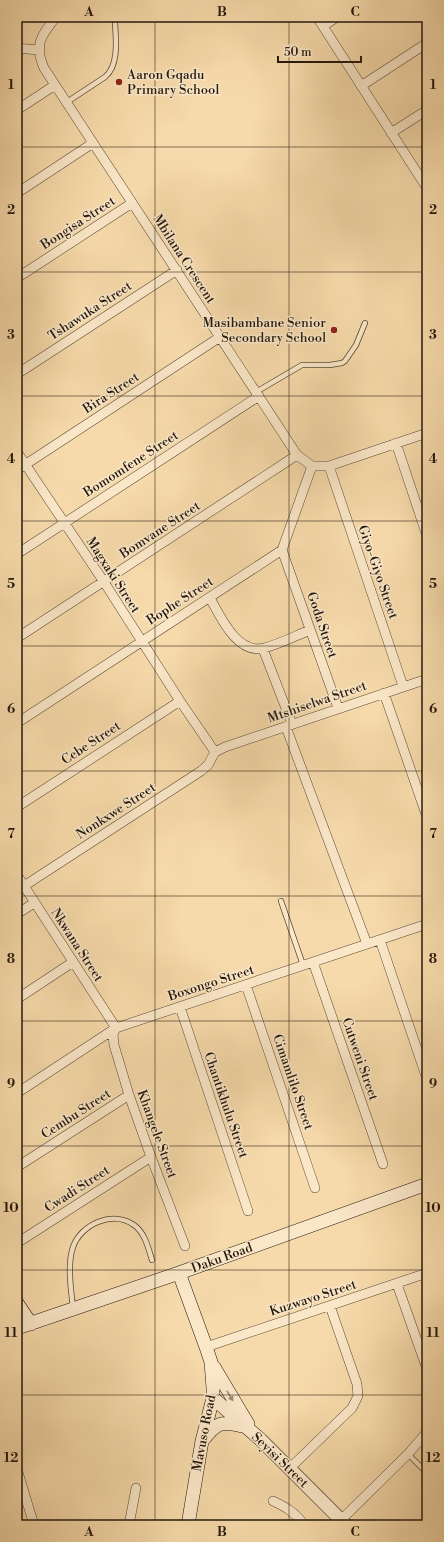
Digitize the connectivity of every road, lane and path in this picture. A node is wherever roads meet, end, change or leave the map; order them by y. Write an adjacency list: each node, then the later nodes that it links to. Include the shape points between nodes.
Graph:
1 (56, 17): 8 (street, via 43,36)
2 (317, 17): 5 (street)
3 (336, 17): 5 (street)
4 (115, 23): 11 (lane, via 117,47 110,72)
5 (323, 26): 10 (street)
6 (427, 43): 10 (street)
7 (17, 48): 8 (street)
8 (38, 50): 9 (street, Mbilana Crescent, via 44,68)
9 (55, 85): 11 (street, Mbilana Crescent); 12 (street)
10 (361, 86): 14 (street)
11 (67, 102): 15 (street, Mbilana Crescent)
12 (17, 110)
13 (427, 110): 14 (street)
14 (391, 133): 16 (street)
15 (93, 143): 17 (street); 18 (street, Mbilana Crescent)
16 (426, 184)
17 (17, 193)
18 (132, 203): 19 (street, Mbilana Crescent); 20 (street, Bongisa Street)
19 (177, 270): 22 (street, Mbilana Crescent); 23 (street, Tshawuka Street)
20 (17, 278)
21 (365, 323): 24 (lane, via 356,345 342,363 302,365)
22 (220, 337): 24 (street, Mbilana Crescent); 29 (street, Bira Street)
23 (17, 374)
24 (257, 394): 28 (street, Mbilana Crescent); 33 (street, Bomomfene Street)
25 (427, 433): 26 (street)
26 (396, 444): 31 (street); 34 (street)
27 (17, 452): 29 (street, Magxaki Street)
28 (297, 455): 30 (street, Mbilana Crescent); 37 (street, Bomvane Street)
29 (26, 465): 32 (street, Bira Street); 33 (street, Magxaki Street)
30 (312, 466): 31 (street); 35 (street)
31 (329, 466): 44 (street, Giyo-Giyo Street)
32 (17, 470)
33 (64, 523): 36 (street, Bomomfene Street); 37 (street, Magxaki Street)
34 (427, 536)
35 (282, 550): 38 (street, Bophe Street); 39 (street, Goda Street)
36 (17, 554)
37 (104, 582): 40 (street, Bomvane Street); 41 (street, Magxaki Street)
38 (210, 598): 41 (street, Bophe Street); 42 (street, via 237,640)
39 (310, 630): 42 (street); 47 (street, Goda Street)
40 (17, 638)
41 (141, 642): 46 (street, Magxaki Street); 48 (street, Bophe Street)
42 (263, 649): 49 (street)
43 (427, 679): 44 (street, Mtshiselwa Street)
44 (403, 686): 45 (street, Mtshiselwa Street)
45 (384, 693): 47 (street, Mtshiselwa Street); 52 (street)
46 (180, 701): 50 (street, Magxaki Street); 51 (street, Cebe Street)
47 (338, 708): 49 (street, Mtshiselwa Street)
48 (17, 723)
49 (289, 725): 50 (street, Mtshiselwa Street); 60 (street)
50 (215, 752): 54 (street, Nonkxwe Street, via 202,771)
51 (17, 807)
52 (427, 816)
53 (17, 875): 54 (street, Nkwana Street)
54 (24, 886): 56 (street, Nkwana Street)
55 (281, 901): 63 (lane)
56 (34, 903): 57 (street); 61 (street, Nkwana Street)
57 (17, 914)
58 (427, 924): 59 (street, Boxongo Street)
59 (380, 940): 60 (street, Boxongo Street); 68 (street)
60 (367, 944): 62 (street, Boxongo Street)
61 (73, 962): 65 (street); 67 (street, Nkwana Street)
62 (313, 962): 63 (street, Boxongo Street); 72 (street, Cutweni Street)
63 (303, 965): 64 (street, Boxongo Street)
64 (246, 985): 66 (street, Boxongo Street); 75 (street, Cimamlilo Street)
65 (17, 998)
66 (180, 1007): 67 (street, Boxongo Street); 76 (street, Chantikhulu Street)
67 (116, 1028): 69 (street, Boxongo Street); 70 (street, Khangele Street, via 113,1034 114,1045)
68 (427, 1079)
69 (17, 1093)
70 (129, 1095): 71 (street, Khangele Street); 73 (street, Cembu Street)
71 (151, 1157): 77 (street, Cwadi Street); 78 (street, Khangele Street)
72 (383, 1164)
73 (17, 1168)
74 (427, 1184): 80 (street, Daku Road)
75 (315, 1188)
76 (248, 1211)
77 (17, 1243)
78 (185, 1246)
79 (152, 1260): 85 (lane, via 146,1239 133,1225 120,1220 106,1219 92,1223 80,1234 73,1247 70,1265)
80 (179, 1273): 85 (street, Daku Road); 88 (street, Mavuso Road)
81 (427, 1273): 82 (street, Kuzwayo Street)
82 (397, 1284): 84 (street, Kuzwayo Street); 90 (street)
83 (17, 1303): 86 (street)
84 (330, 1306): 88 (street, Kuzwayo Street); 98 (street, via 357,1384 358,1396 352,1408)
85 (74, 1309): 86 (street, Daku Road)
86 (31, 1324): 87 (street, Daku Road)
87 (17, 1328)
88 (206, 1347): 89 (street, Mavuso Road)
89 (211, 1362): 91 (street, Mavuso Road); 94 (street, one-way to 94)
90 (427, 1368)
91 (212, 1398): 92 (street, Seyisi Street); 95 (street, Mavuso Road)
92 (244, 1426): 94 (street, Seyisi Street); 95 (street, via 228,1422 221,1424 210,1431)
93 (427, 1432): 96 (street)
94 (261, 1440): 98 (street, Seyisi Street)
95 (202, 1441): 105 (street, Mavuso Road)
96 (408, 1454): 99 (lane); 102 (street)
97 (17, 1469): 103 (street)
98 (289, 1469): 102 (street, Seyisi Street)
99 (427, 1474)
100 (136, 1488): 104 (street)
101 (273, 1500): 106 (street, via 298,1516)
102 (343, 1523)
103 (34, 1525)
104 (129, 1525)
105 (188, 1525)
106 (304, 1525)

